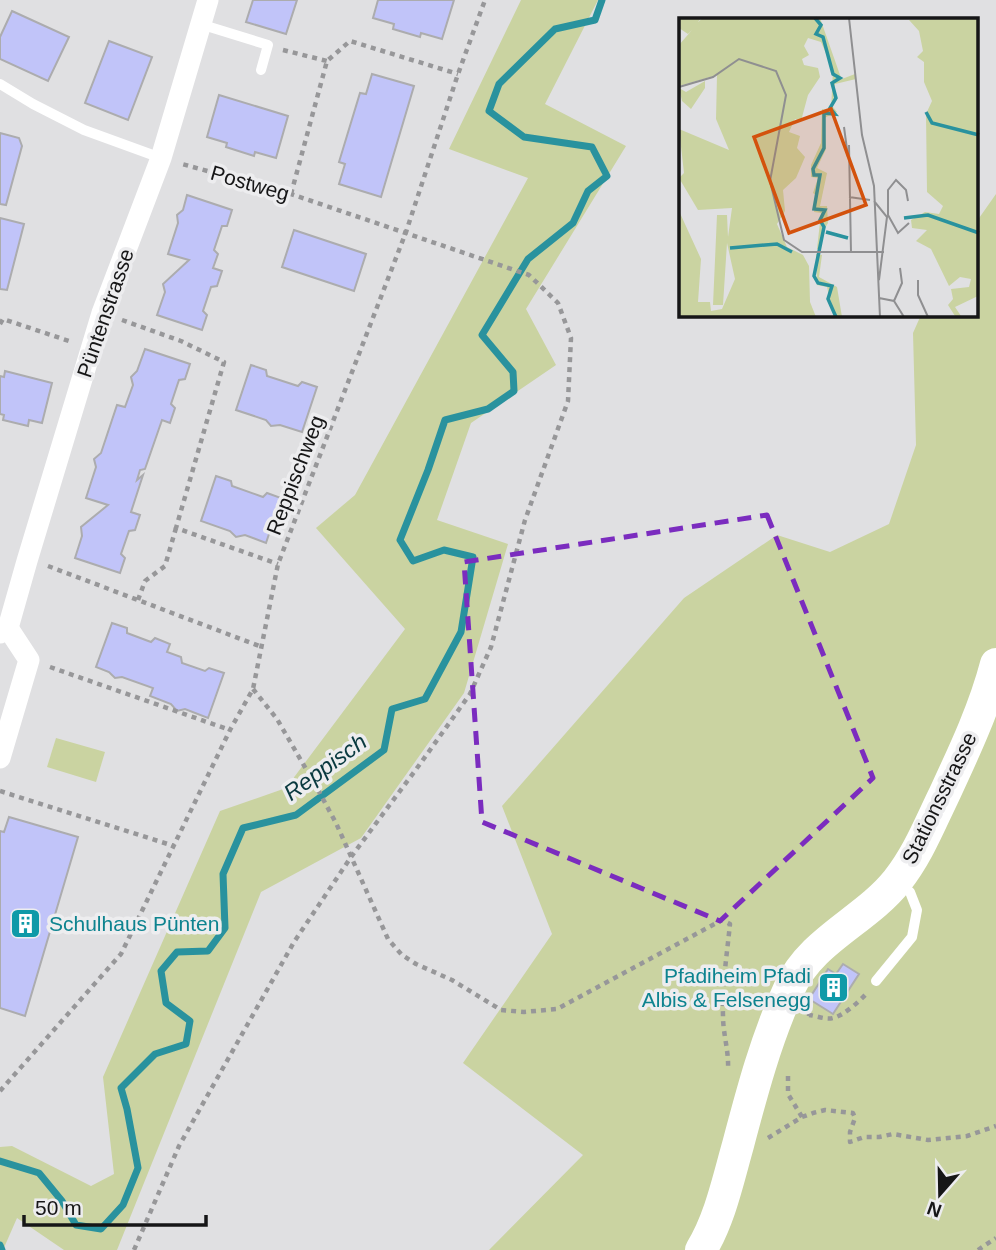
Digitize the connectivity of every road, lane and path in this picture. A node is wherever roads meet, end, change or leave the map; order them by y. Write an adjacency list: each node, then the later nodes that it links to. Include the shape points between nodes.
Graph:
1 (208, 0): 3 (street, Püntenstrasse)
2 (485, 0): 7 (path, Reppischweg)
3 (200, 24): 6 (lane, via 268,45); 9 (street, Püntenstrasse)
4 (279, 49): 5 (path)
5 (327, 61): 7 (path, via 350,41); 10 (path)
6 (261, 70)
7 (458, 74): 11 (path, Reppischweg)
8 (0, 84): 9 (lane, via 84,130)
9 (161, 158): 10 (path, Postweg); 12 (street, Püntenstrasse)
10 (291, 194): 11 (path, Postweg)
11 (406, 232): 17 (path, Reppischweg); 28 (path, Postweg, via 529,275 558,303 571,338 568,401 525,520 491,646 470,694)
12 (102, 313): 14 (street, Püntenstrasse); 15 (path, via 224,362)
13 (0, 324): 14 (path, via 3,319)
14 (91, 349): 16 (street, Püntenstrasse)
15 (176, 528): 17 (path); 18 (path, via 165,566 145,581)
16 (27, 561): 18 (path); 19 (street, Püntenstrasse)
17 (278, 564): 20 (path, Reppischweg)
18 (138, 600): 20 (path)
19 (4, 631): 21 (street, Püntenstrasse)
20 (262, 647): 23 (path, Reppischweg)
21 (29, 660): 24 (path); 25 (street)
22 (996, 664): 29 (street, Stationsstrasse, via 954,774)
23 (253, 690): 24 (path, Reppischweg); 28 (path, via 277,719)
24 (230, 730): 27 (path, Reppischweg)
25 (0, 758)
26 (0, 791): 27 (path)
27 (174, 846): 34 (path, Reppischweg, via 121,954)
28 (351, 857): 33 (path, via 388,939 401,955 500,1010 556,1009 722,920 730,923 723,1018 729,1056); 39 (path, via 294,942 179,1146)
29 (897, 881): 30 (lane, via 910,892 917,910 912,937); 40 (street, Stationsstrasse, via 800,968 769,1041 727,1186)
30 (876, 981): 31 (path, via 837,1018)
31 (809, 1015)
32 (789, 1067): 35 (path, via 788,1094)
33 (727, 1080)
34 (0, 1091)
35 (802, 1117): 36 (path, via 825,1110 853,1113 850,1142 894,1134 941,1139); 37 (path)
36 (996, 1126)
37 (761, 1143)
38 (996, 1238): 41 (path)
39 (134, 1250)
40 (701, 1250)
41 (978, 1250)

